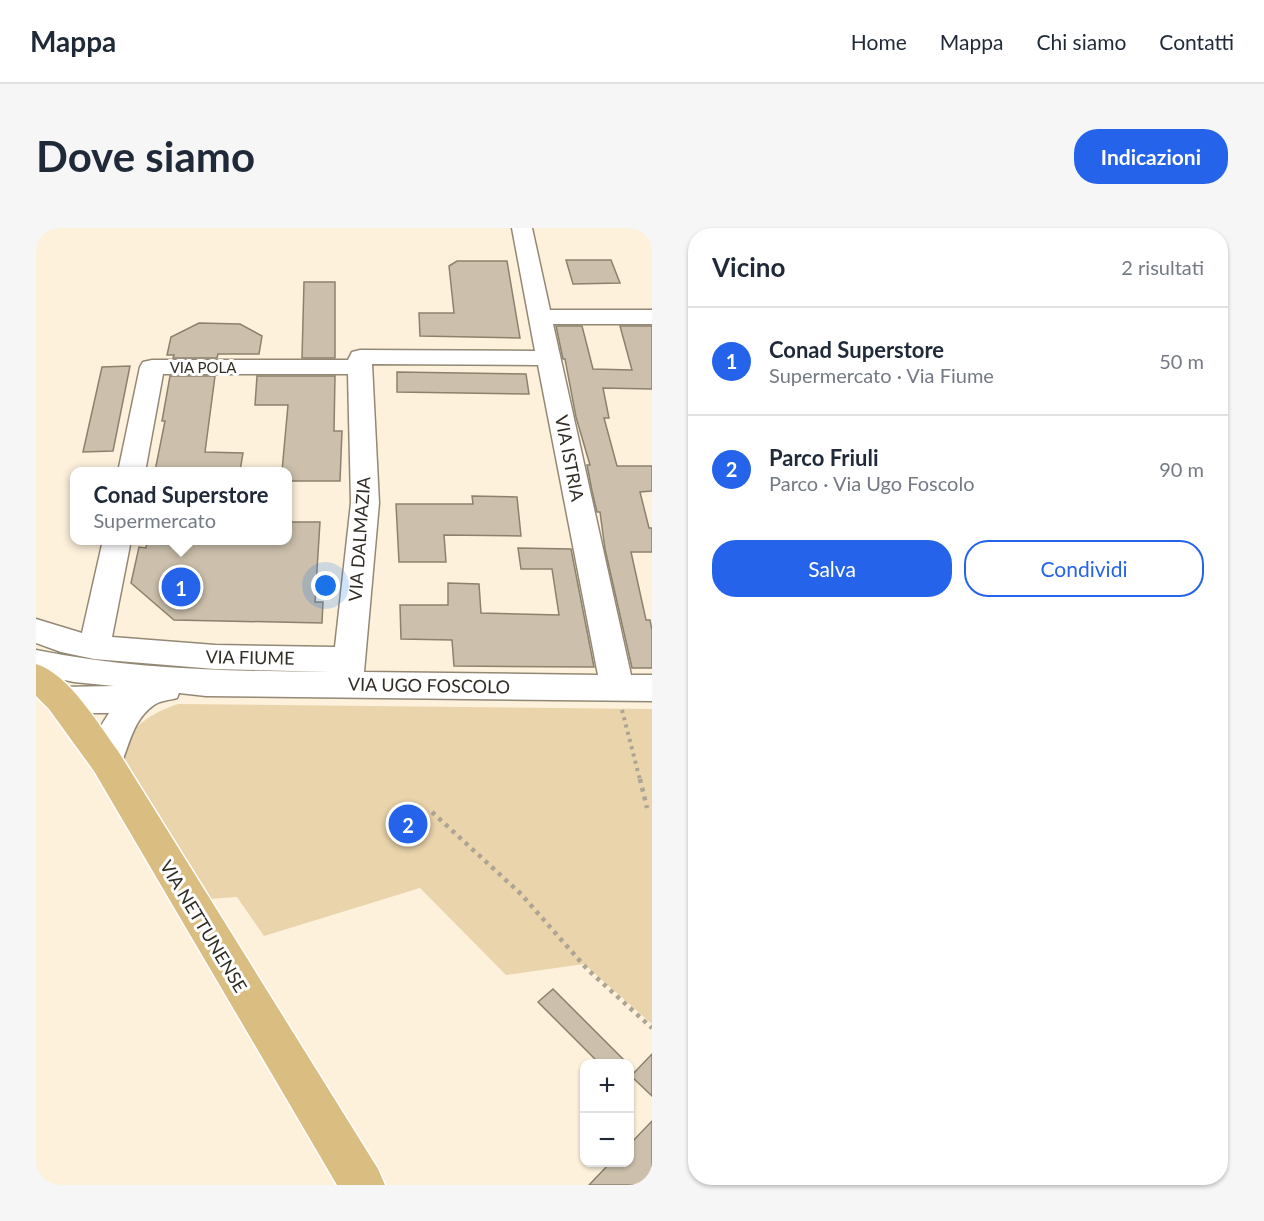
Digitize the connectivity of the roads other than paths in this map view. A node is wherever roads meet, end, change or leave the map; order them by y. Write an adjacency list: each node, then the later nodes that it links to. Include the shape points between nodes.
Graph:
1 (522, 228): 2 (street, VIA ISTRIA)
2 (542, 317): 3 (street); 4 (street, VIA ISTRIA)
3 (652, 317)
4 (550, 358): 5 (street, VIA POLA); 15 (street, VIA ISTRIA)
5 (361, 362): 6 (street, VIA POLA, via 152,367); 11 (street, VIA DALMAZIA, via 365,503)
6 (132, 467)
7 (116, 545): 9 (street)
8 (36, 630): 9 (street, VIA FIUME)
9 (94, 647): 13 (street, VIA FIUME)
10 (36, 662): 13 (street, VIA UGO FOSCOLO, via 74,670)
11 (347, 671): 13 (street, VIA UGO FOSCOLO, via 206,683); 13 (street, VIA FIUME, via 215,657); 15 (street, VIA UGO FOSCOLO)
12 (36, 675): 16 (main road, VIA NETTUNENSE)
13 (142, 675): 16 (street, VIA UGO FOSCOLO, via 104,701); 17 (street, via 128,710 115,728)
14 (652, 688): 15 (street, VIA UGO FOSCOLO)
15 (619, 697)
16 (61, 700): 17 (main road, VIA NETTUNENSE)
17 (106, 761): 18 (main road, VIA NETTUNENSE)
18 (362, 1185)

